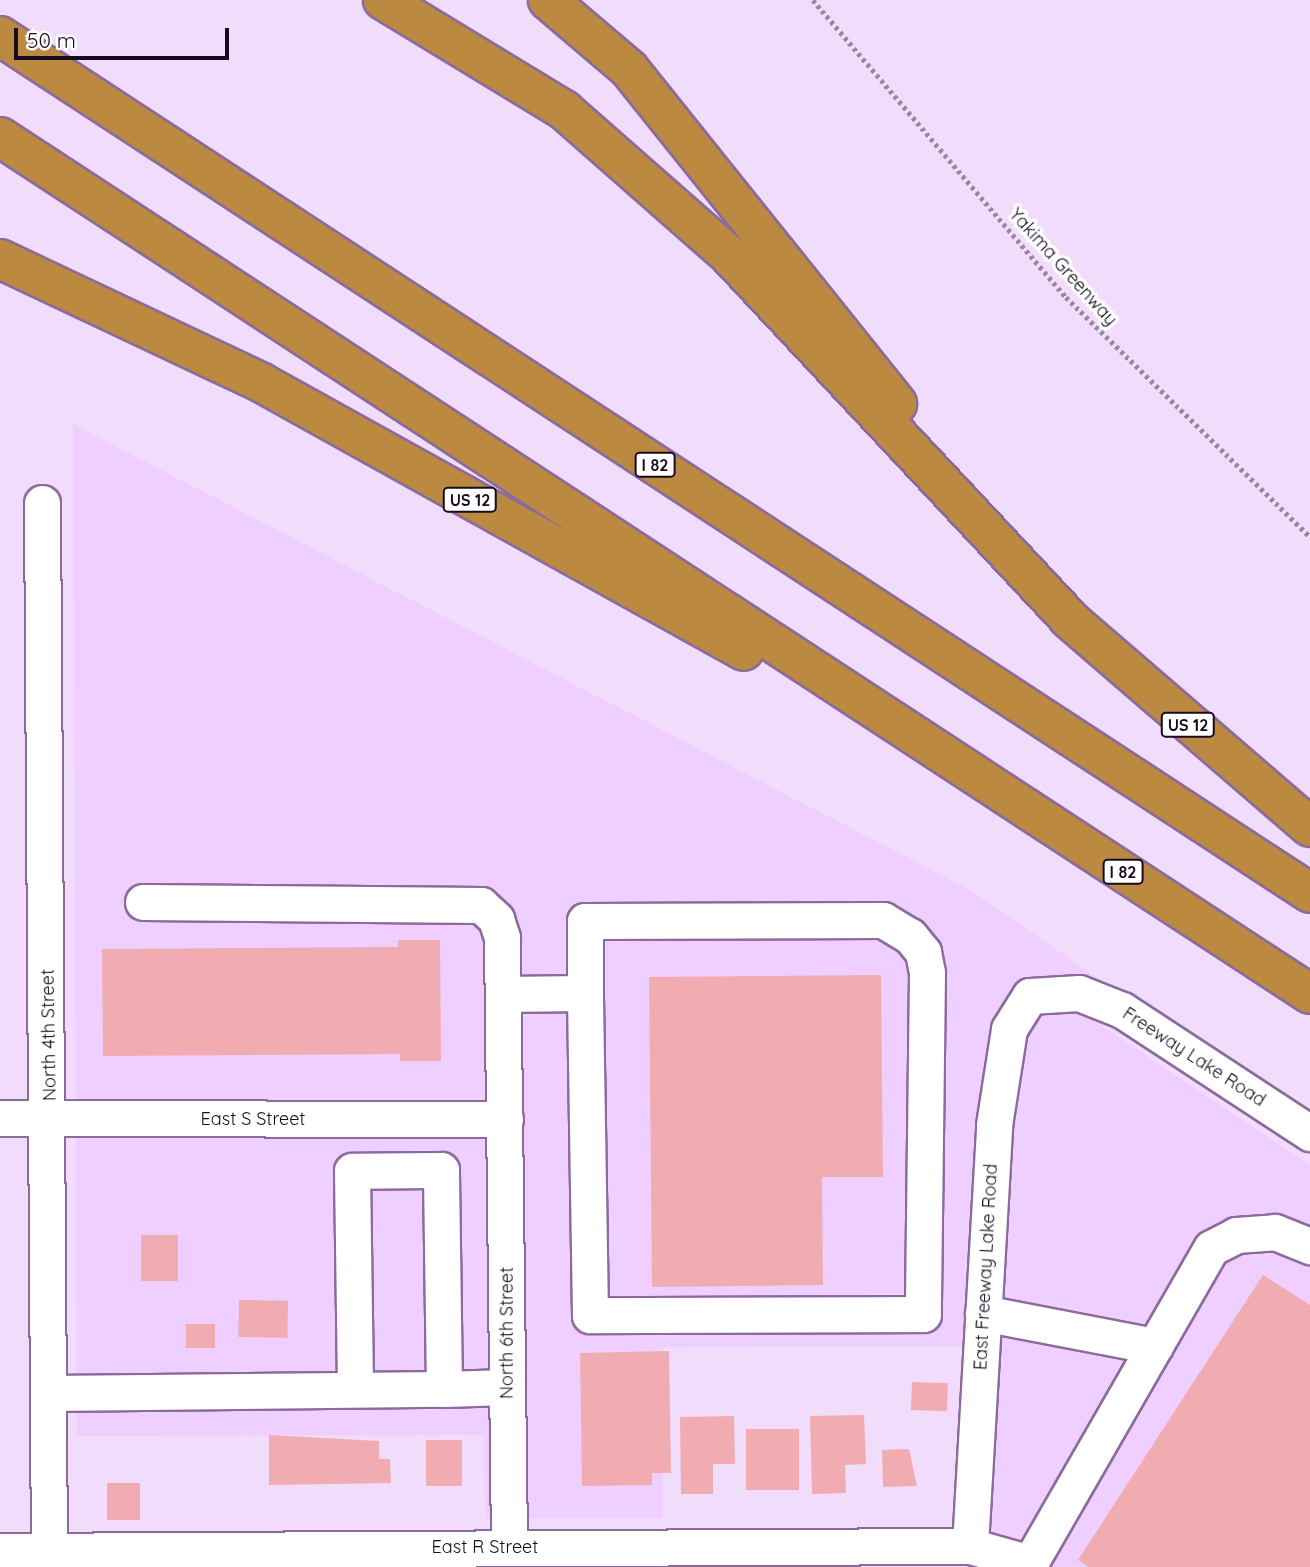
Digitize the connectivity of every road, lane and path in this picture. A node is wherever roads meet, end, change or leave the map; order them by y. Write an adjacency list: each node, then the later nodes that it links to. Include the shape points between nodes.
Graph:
1 (383, 0): 11 (highway, via 564,110 728,254)
2 (548, 0): 11 (highway, US 12, via 629,69)
3 (813, 0): 10 (path, Yakima Greenway, via 1066,298)
4 (0, 36): 14 (highway, I 82)
5 (0, 137): 12 (highway, I 82)
6 (0, 259): 8 (highway, US 12)
7 (0, 269): 8 (highway)
8 (66, 286): 12 (highway, US 12, via 262,383 666,610)
9 (42, 503): 21 (street, North 4th Street)
10 (1310, 537)
11 (1069, 619): 13 (highway, US 12)
12 (936, 750): 18 (highway, I 82)
13 (1310, 827)
14 (1310, 893)
15 (143, 902): 17 (street, North 6th Street, via 481,905 496,919 502,938)
16 (585, 993): 16 (street, via 585,921 883,920 910,936 923,952 927,973 923,1314 590,1315); 17 (street)
17 (503, 994): 22 (street, North 6th Street)
18 (1310, 994)
19 (1030, 996): 23 (street, Freeway Lake Road, via 1079,993 1122,1010); 25 (street, East Freeway Lake Road, via 1009,1029 994,1125)
20 (0, 1118): 21 (street, East S Street)
21 (51, 1118): 22 (street, East S Street); 30 (street, North 4th Street)
22 (505, 1119): 27 (street, North 6th Street)
23 (1310, 1133)
24 (1310, 1246): 26 (street, via 1275,1232 1236,1235 1211,1248)
25 (983, 1313): 26 (street); 31 (street, East Freeway Lake Road)
26 (1155, 1346): 35 (street)
27 (507, 1387): 29 (street); 32 (street, North 6th Street)
28 (355, 1388): 29 (street); 29 (street, via 352,1171 441,1170); 30 (street)
29 (444, 1389)
30 (50, 1393): 34 (street, North 4th Street)
31 (970, 1546): 32 (street, East R Street); 35 (street, East R Street)
32 (509, 1547): 34 (street, East R Street)
33 (0, 1551): 34 (street, East R Street)
34 (49, 1559)
35 (1030, 1565)

